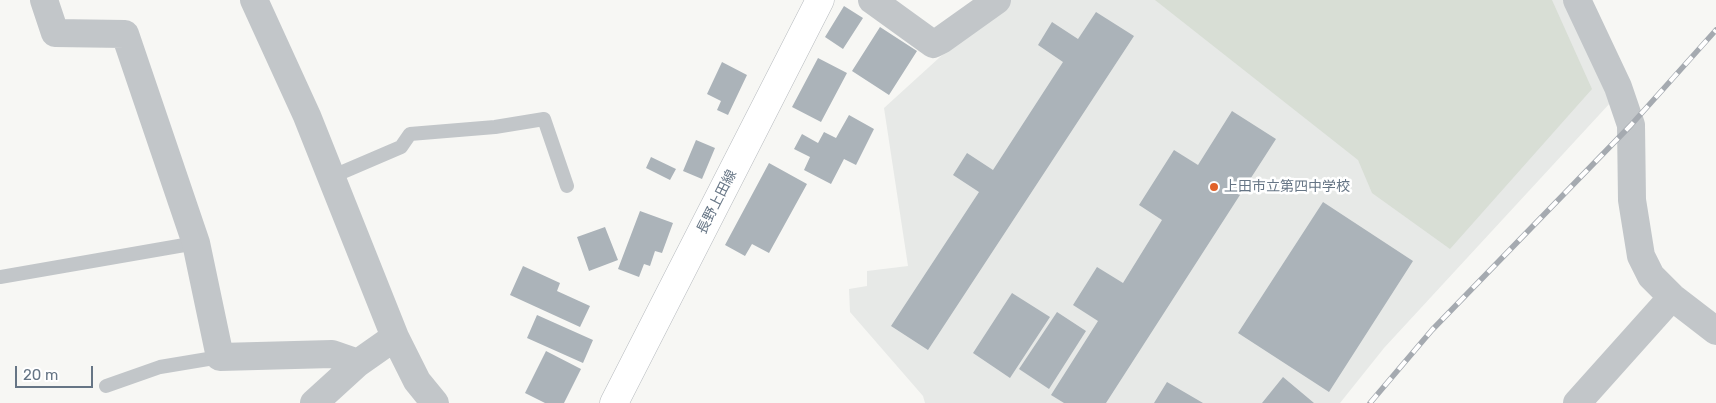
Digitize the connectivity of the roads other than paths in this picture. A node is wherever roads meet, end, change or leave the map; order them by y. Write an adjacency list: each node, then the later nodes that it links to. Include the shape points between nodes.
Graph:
1 (44, 0): 9 (street, via 55,32 125,34)
2 (254, 0): 7 (street)
3 (820, 0): 19 (main road, 長野上田線)
4 (872, 0): 5 (street, via 933,44)
5 (997, 0)
6 (1577, 0): 11 (street, via 1618,87 1631,125 1632,200 1641,256 1651,276)
7 (331, 177): 8 (lane, via 401,147 410,134 544,119); 13 (street)
8 (567, 186)
9 (196, 243): 10 (lane); 14 (street)
10 (0, 277)
11 (1672, 297): 12 (street); 20 (street)
12 (1716, 331)
13 (395, 337): 15 (street); 18 (street, via 416,381)
14 (220, 357): 15 (street, via 332,354); 16 (lane, via 160,367)
15 (358, 363): 17 (street)
16 (106, 386)
17 (314, 403)
18 (435, 403)
19 (614, 403)
20 (1577, 403)

